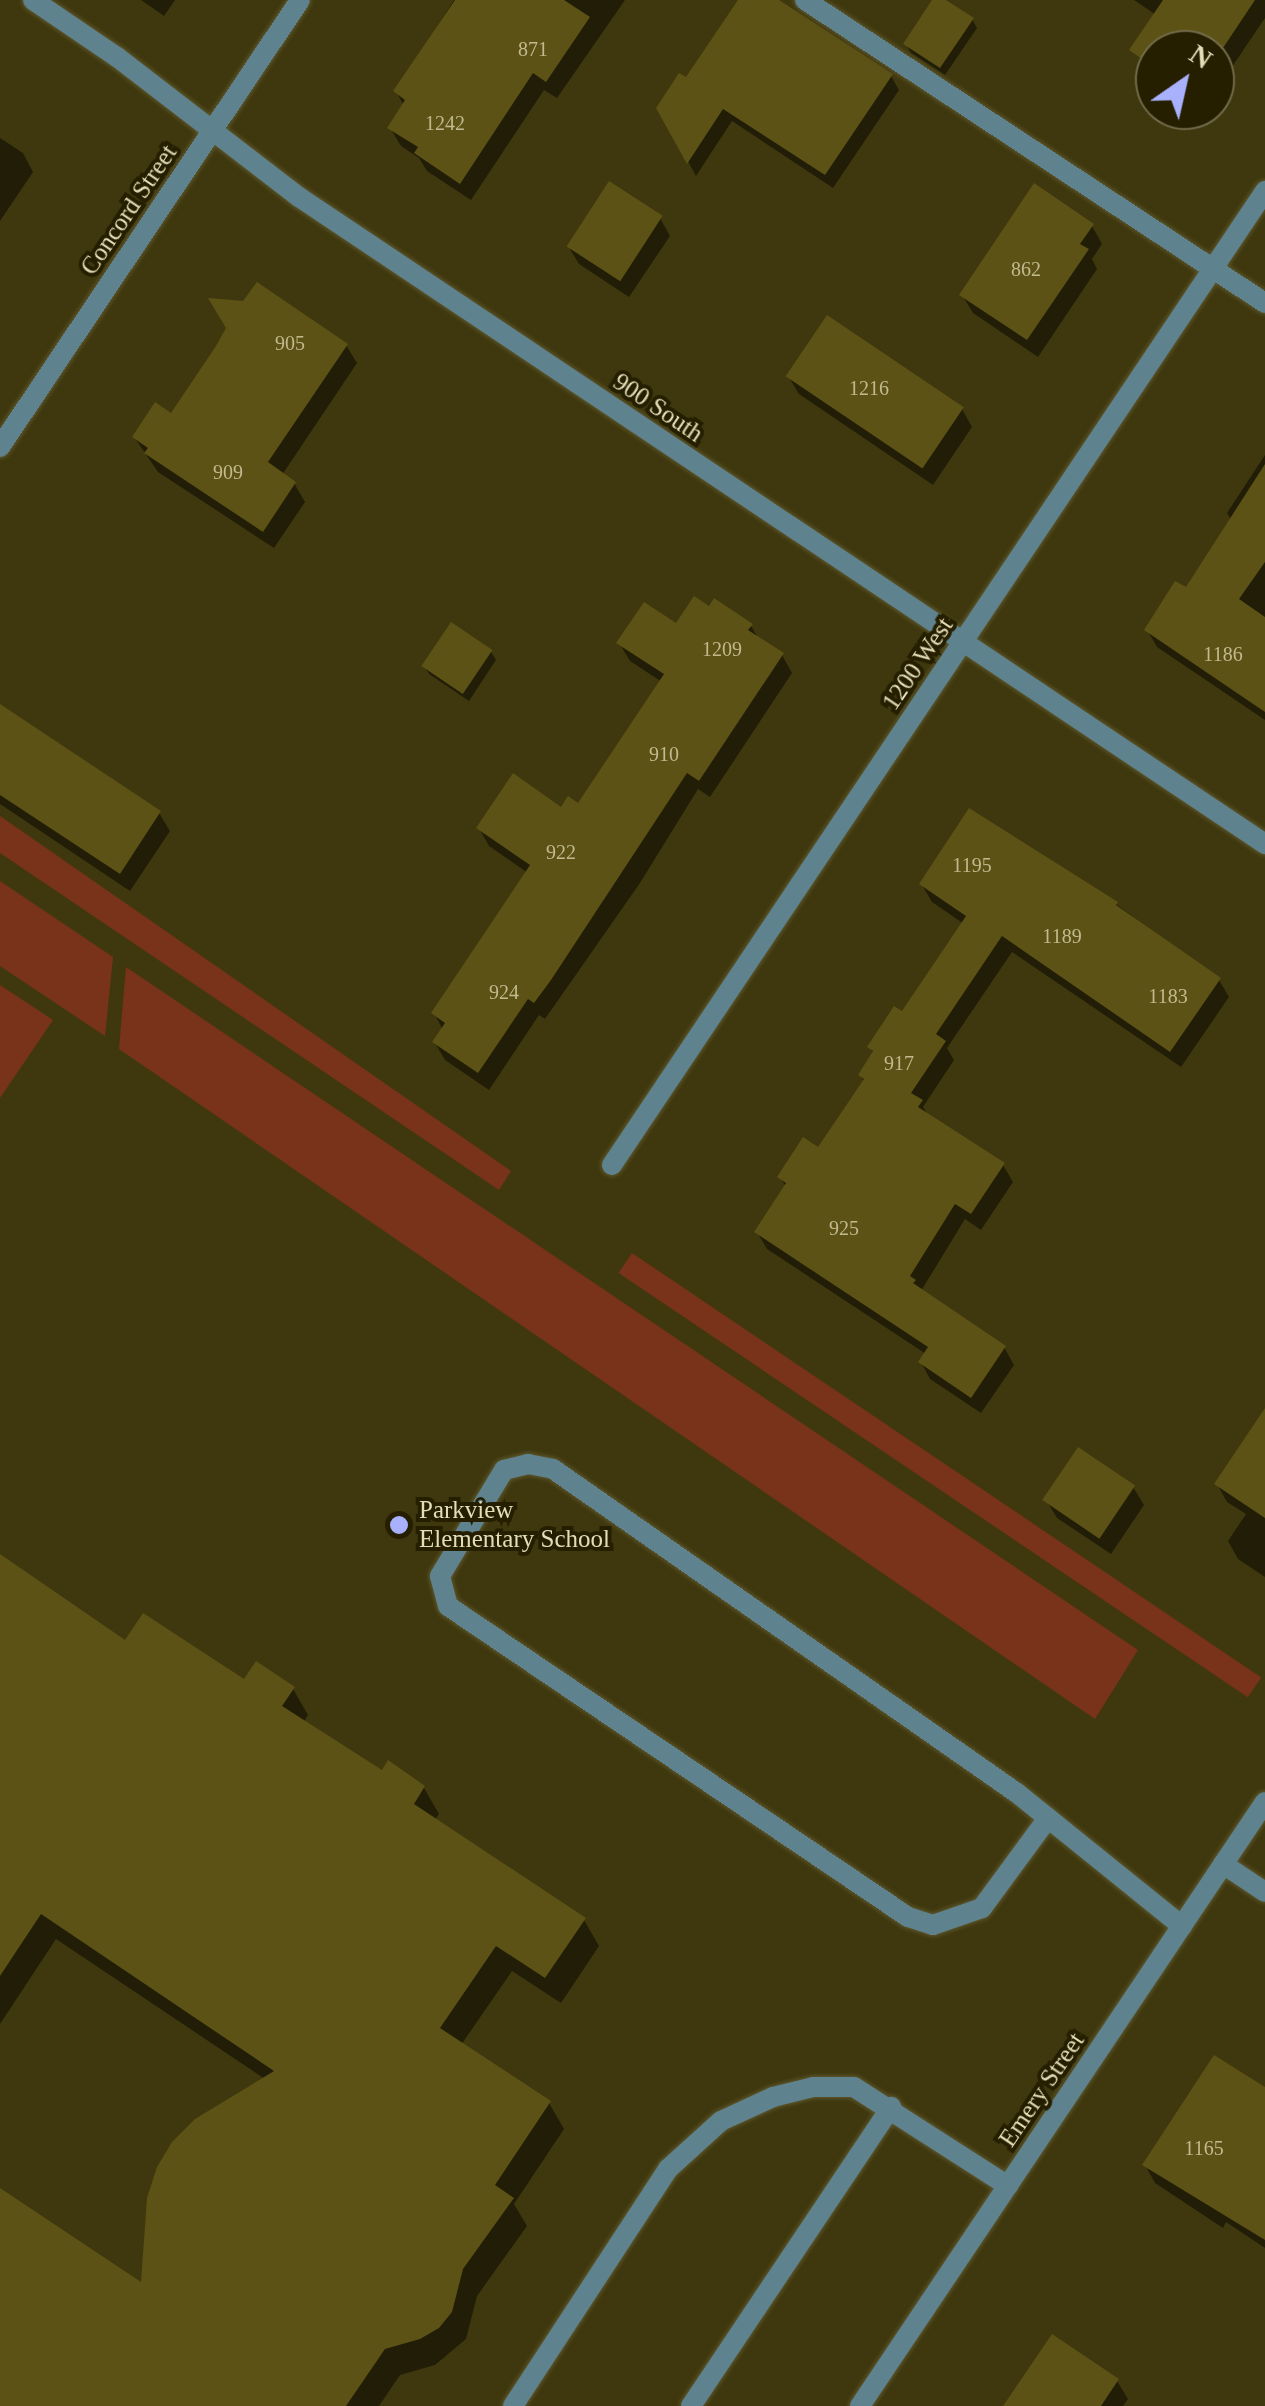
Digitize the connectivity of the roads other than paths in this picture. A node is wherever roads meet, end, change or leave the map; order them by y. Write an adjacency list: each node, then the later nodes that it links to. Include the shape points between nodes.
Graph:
1 (33, 0): 4 (street, 900 South)
2 (300, 0): 4 (street, Concord Street)
3 (805, 0): 6 (street)
4 (212, 130): 8 (street, Concord Street); 9 (street, 900 South, via 299,196)
5 (1265, 191): 6 (street, 1200 West)
6 (1213, 268): 7 (street); 9 (street, 1200 West)
7 (1265, 303)
8 (0, 447)
9 (963, 642): 10 (street, 900 South); 11 (street, 1200 West)
10 (1265, 844)
11 (612, 1165)
12 (1265, 1802): 14 (street, Emery Street)
13 (1048, 1818): 13 (street, via 553,1469 528,1464 504,1470 440,1576 448,1606 908,1917 933,1926 982,1908); 16 (street)
14 (1223, 1864): 15 (street); 16 (street, Emery Street)
15 (1265, 1892)
16 (1182, 1926): 18 (street, Emery Street)
17 (890, 2107): 18 (street); 19 (street, via 854,2088 812,2087 721,2121 668,2169); 20 (street)
18 (1008, 2186): 21 (street, Emery Street)
19 (513, 2406)
20 (690, 2406)
21 (860, 2406)

